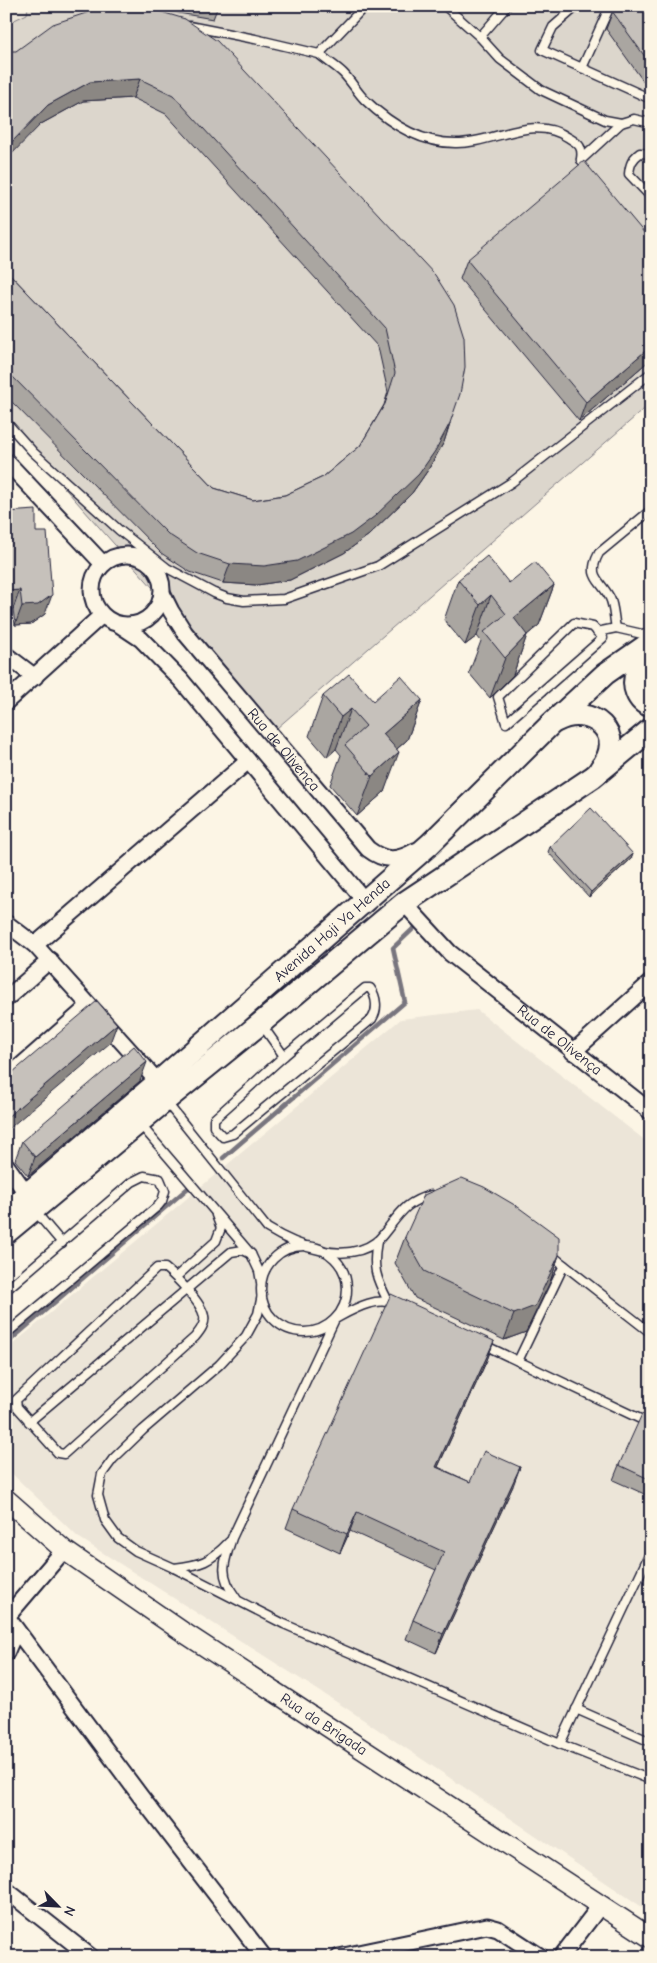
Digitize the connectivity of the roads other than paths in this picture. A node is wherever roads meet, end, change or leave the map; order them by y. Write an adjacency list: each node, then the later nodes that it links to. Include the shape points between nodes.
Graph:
1 (365, 6): 8 (lane)
2 (445, 6): 7 (lane)
3 (507, 6): 7 (lane)
4 (577, 6): 9 (lane, via 553,27 542,50)
5 (610, 6): 9 (lane)
6 (181, 25): 8 (lane)
7 (480, 37): 11 (lane, via 500,60 541,90 605,120)
8 (319, 54): 14 (lane, via 344,74 363,99 392,124 431,140 456,144 520,129 543,128 579,144)
9 (582, 68): 10 (lane)
10 (651, 99)
11 (621, 123): 12 (lane, via 634,119); 14 (lane)
12 (651, 123)
13 (651, 154): 16 (lane, via 640,153 633,158 629,174)
14 (581, 158): 15 (lane)
15 (584, 169)
16 (651, 197)
17 (651, 373): 18 (lane, via 512,482 378,566 284,599 244,602 227,598 167,568 119,530)
18 (6, 422)
19 (6, 462): 21 (street)
20 (651, 510): 25 (lane, via 599,553 595,560 594,577 610,599)
21 (103, 564): 22 (street, via 119,555 137,556 158,572); 23 (street, via 92,584 92,596)
22 (162, 592): 24 (street, via 157,609 147,619 140,623); 38 (street, Rua de Olivença, via 185,633 368,849 377,856 397,859)
23 (102, 615): 24 (street); 31 (street)
24 (120, 624): 36 (street, via 162,658)
25 (616, 628): 26 (lane); 27 (lane)
26 (597, 632): 26 (lane, via 593,627 574,623 498,697 506,724 603,638)
27 (651, 636)
28 (651, 642): 34 (main road, Avenida Hoji Ya Henda, via 605,674)
29 (6, 655): 31 (street)
30 (651, 657): 33 (main road, via 637,673 634,682 639,698)
31 (35, 677): 32 (street)
32 (6, 702)
33 (651, 706)
34 (552, 723): 37 (main road, via 566,715 581,714 597,720 606,730 611,739 611,751); 38 (main road, Avenida Hoji Ya Henda)
35 (651, 729): 37 (main road)
36 (248, 761): 39 (street); 42 (street)
37 (593, 777): 40 (main road, Avenida Hoji Ya Henda)
38 (430, 844): 39 (main road, Avenida Hoji Ya Henda)
39 (364, 901): 51 (main road, Avenida Hoji Ya Henda)
40 (404, 903): 47 (main road, Avenida Hoji Ya Henda); 48 (street, Rua de Olivença, via 450,952)
41 (6, 923): 42 (street)
42 (36, 945): 43 (street)
43 (50, 960): 45 (street); 46 (street)
44 (651, 982): 48 (street)
45 (6, 1000)
46 (89, 1006): 50 (street); 51 (street)
47 (261, 1023): 49 (lane); 51 (main road, Avenida Hoji Ya Henda)
48 (573, 1052): 52 (street, Rua de Olivença)
49 (284, 1056): 49 (lane, via 214,1119 214,1127 223,1137 233,1134 372,1019 376,1013 370,988 365,988)
50 (6, 1079)
51 (161, 1091): 53 (main road, Avenida Hoji Ya Henda); 56 (main road, Avenida Hoji Ya Henda); 62 (lane, via 267,1228 284,1238)
52 (651, 1112)
53 (138, 1122): 56 (main road, Avenida Hoji Ya Henda); 57 (lane)
54 (6, 1165): 56 (street)
55 (442, 1192): 60 (lane, via 414,1200)
56 (31, 1202): 58 (main road, Avenida Hoji Ya Henda); 59 (main road, Avenida Hoji Ya Henda); 61 (lane)
57 (215, 1210): 64 (lane); 66 (lane, via 221,1228 216,1241)
58 (6, 1212)
59 (6, 1233)
60 (377, 1242): 62 (lane, via 358,1252 337,1254); 71 (lane, via 373,1260 376,1279)
61 (62, 1243): 68 (lane); 75 (lane, via 132,1182 144,1176 160,1179 165,1191 158,1206)
62 (312, 1247): 67 (lane, via 284,1251 272,1261); 73 (lane, via 330,1254 345,1276 347,1292 344,1307)
63 (542, 1249): 65 (lane)
64 (250, 1254): 67 (lane); 69 (lane, via 243,1250 231,1252)
65 (564, 1265): 74 (lane); 77 (lane)
66 (176, 1277): 69 (lane); 78 (lane, via 165,1268 157,1268 16,1400 17,1407)
67 (262, 1284): 70 (lane)
68 (6, 1290)
69 (187, 1291): 78 (lane); 78 (lane, via 205,1317 195,1337 64,1454 58,1453)
70 (262, 1295): 73 (lane, via 266,1309 285,1328 299,1332 316,1331); 84 (lane, via 258,1314 246,1336 219,1365 143,1430 102,1474 98,1495 105,1520 118,1538 136,1551)
71 (388, 1301): 72 (lane); 73 (lane, via 360,1306)
72 (406, 1309)
73 (336, 1319): 81 (lane)
74 (651, 1333)
75 (6, 1334)
76 (475, 1341): 77 (lane)
77 (518, 1361): 79 (lane)
78 (29, 1422)
79 (651, 1424)
80 (6, 1499): 82 (street, Rua da Brigada)
81 (232, 1538): 84 (lane, via 215,1556 197,1566); 85 (lane, via 223,1574)
82 (64, 1550): 86 (street); 94 (street, Rua da Brigada)
83 (651, 1551): 89 (lane)
84 (174, 1568): 85 (lane)
85 (237, 1600): 91 (lane, via 284,1624)
86 (7, 1617): 87 (street)
87 (16, 1630): 88 (street); 97 (street)
88 (6, 1653)
89 (576, 1709): 90 (lane); 91 (lane)
90 (651, 1742)
91 (560, 1744): 92 (lane)
92 (651, 1780)
93 (6, 1890): 96 (street)
94 (600, 1906): 95 (street, Rua da Brigada); 100 (street)
95 (651, 1938)
96 (91, 1957)
97 (264, 1957)
98 (339, 1957): 99 (street, via 487,1926 498,1928)
99 (541, 1957)
100 (561, 1957)

